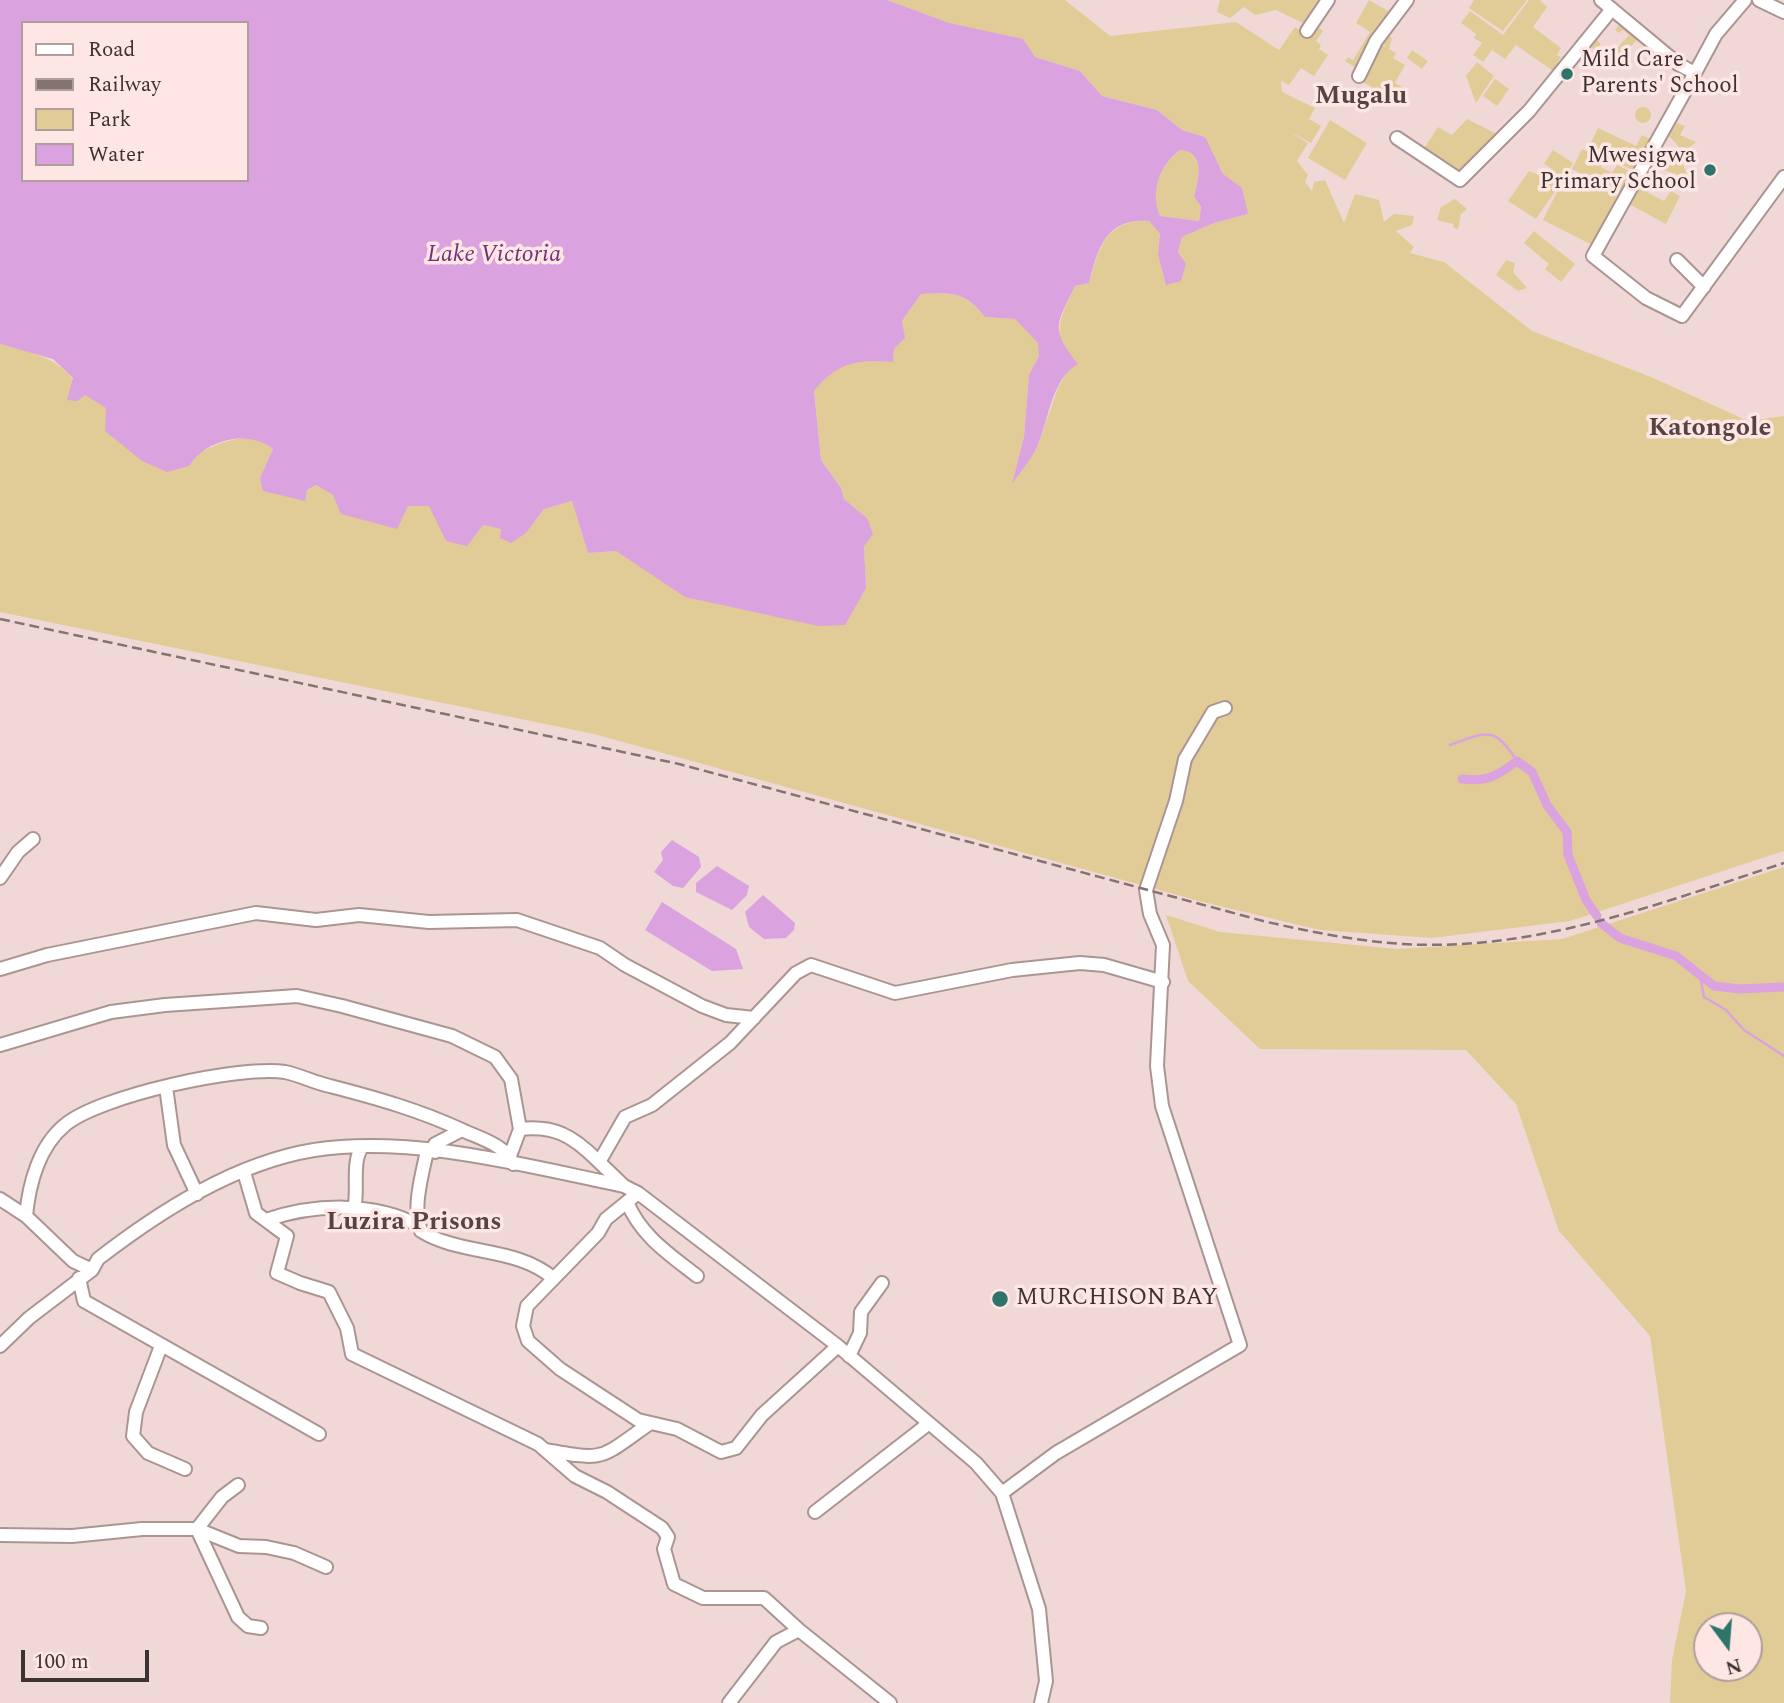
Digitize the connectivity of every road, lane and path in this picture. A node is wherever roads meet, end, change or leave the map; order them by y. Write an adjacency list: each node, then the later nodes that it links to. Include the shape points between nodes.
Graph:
1 (1328, 0): 8 (street)
2 (1407, 0): 10 (street, via 1376,41)
3 (1601, 0): 6 (street)
4 (1745, 0): 9 (street, via 1716,34)
5 (1759, 0): 7 (street)
6 (1612, 9): 9 (street); 11 (street, via 1529,111 1460,180)
7 (1784, 12)
8 (1307, 31)
9 (1695, 73): 14 (street, via 1593,256 1646,298 1682,316)
10 (1359, 76)
11 (1397, 138)
12 (1784, 177): 14 (street)
13 (1677, 260): 14 (street)
14 (1704, 286)
15 (1225, 708): 19 (street, via 1213,712 1185,759 1146,890 1163,945)
16 (33, 839): 17 (street)
17 (0, 878)
18 (0, 969): 20 (street, via 47,955 256,913 316,920 359,915 429,922 517,920 600,948 702,1006)
19 (1163, 982): 20 (street, via 1080,963 1012,970 895,993 811,965 796,973); 56 (street, via 1157,1066 1162,1106 1240,1345 1056,1453)
20 (754, 1018): 28 (street, via 730,1044 669,1093 625,1117)
21 (0, 1045): 23 (street, via 110,1012 297,996 391,1017 485,1050 511,1079)
22 (166, 1087): 24 (street, via 255,1071 285,1072 408,1107); 32 (street, via 174,1145); 36 (street, via 110,1101 64,1125 47,1143 28,1193)
23 (520, 1129): 27 (street); 28 (street, via 541,1127 566,1134)
24 (462, 1130): 26 (street, via 435,1144); 27 (street, via 488,1141)
25 (362, 1147): 26 (street); 29 (street, via 313,1150); 35 (street, via 357,1154)
26 (431, 1152): 27 (street); 38 (street, via 419,1186)
27 (512, 1160): 30 (street)
28 (597, 1160): 30 (street)
29 (244, 1172): 32 (street); 37 (street, via 253,1208)
30 (624, 1186): 31 (street)
31 (638, 1193): 34 (street); 47 (street)
32 (197, 1194): 39 (street, via 136,1229 98,1259)
33 (0, 1199): 36 (street)
34 (627, 1202): 40 (street, via 646,1235); 42 (street)
35 (354, 1210): 37 (street, via 318,1207); 38 (street)
36 (26, 1216): 39 (street, via 73,1261)
37 (267, 1220): 53 (street, via 287,1236 277,1273 329,1292 352,1354)
38 (420, 1220): 42 (street, via 428,1236 532,1263)
39 (92, 1270): 41 (street)
40 (696, 1276)
41 (79, 1278): 44 (street); 45 (street)
42 (553, 1278): 50 (street, via 527,1306 523,1326 528,1341 560,1369)
43 (882, 1283): 49 (street, via 861,1312 860,1333)
44 (55, 1301): 45 (street); 48 (street, via 29,1318)
45 (85, 1301): 46 (street)
46 (162, 1346): 52 (street); 54 (street, via 136,1412 134,1436 148,1453)
47 (838, 1346): 49 (street); 50 (street, via 762,1415 733,1450 718,1452 677,1429)
48 (2, 1349)
49 (849, 1356): 51 (street)
50 (649, 1424): 53 (street, via 613,1451 593,1458)
51 (928, 1424): 56 (street, via 976,1463); 57 (street)
52 (319, 1434)
53 (545, 1450): 62 (street, via 575,1476 662,1528 668,1537 664,1549 674,1584 703,1598 764,1598)
54 (185, 1469)
55 (238, 1485): 58 (street, via 222,1497)
56 (1002, 1493): 65 (street, via 1039,1609 1046,1681)
57 (815, 1512)
58 (197, 1529): 59 (street); 60 (street, via 239,1546 293,1553); 61 (street, via 238,1617 248,1626)
59 (0, 1535)
60 (326, 1567)
61 (261, 1628)
62 (799, 1630): 63 (street, via 776,1642); 64 (street)
63 (729, 1703)
64 (890, 1703)
65 (1041, 1703)

